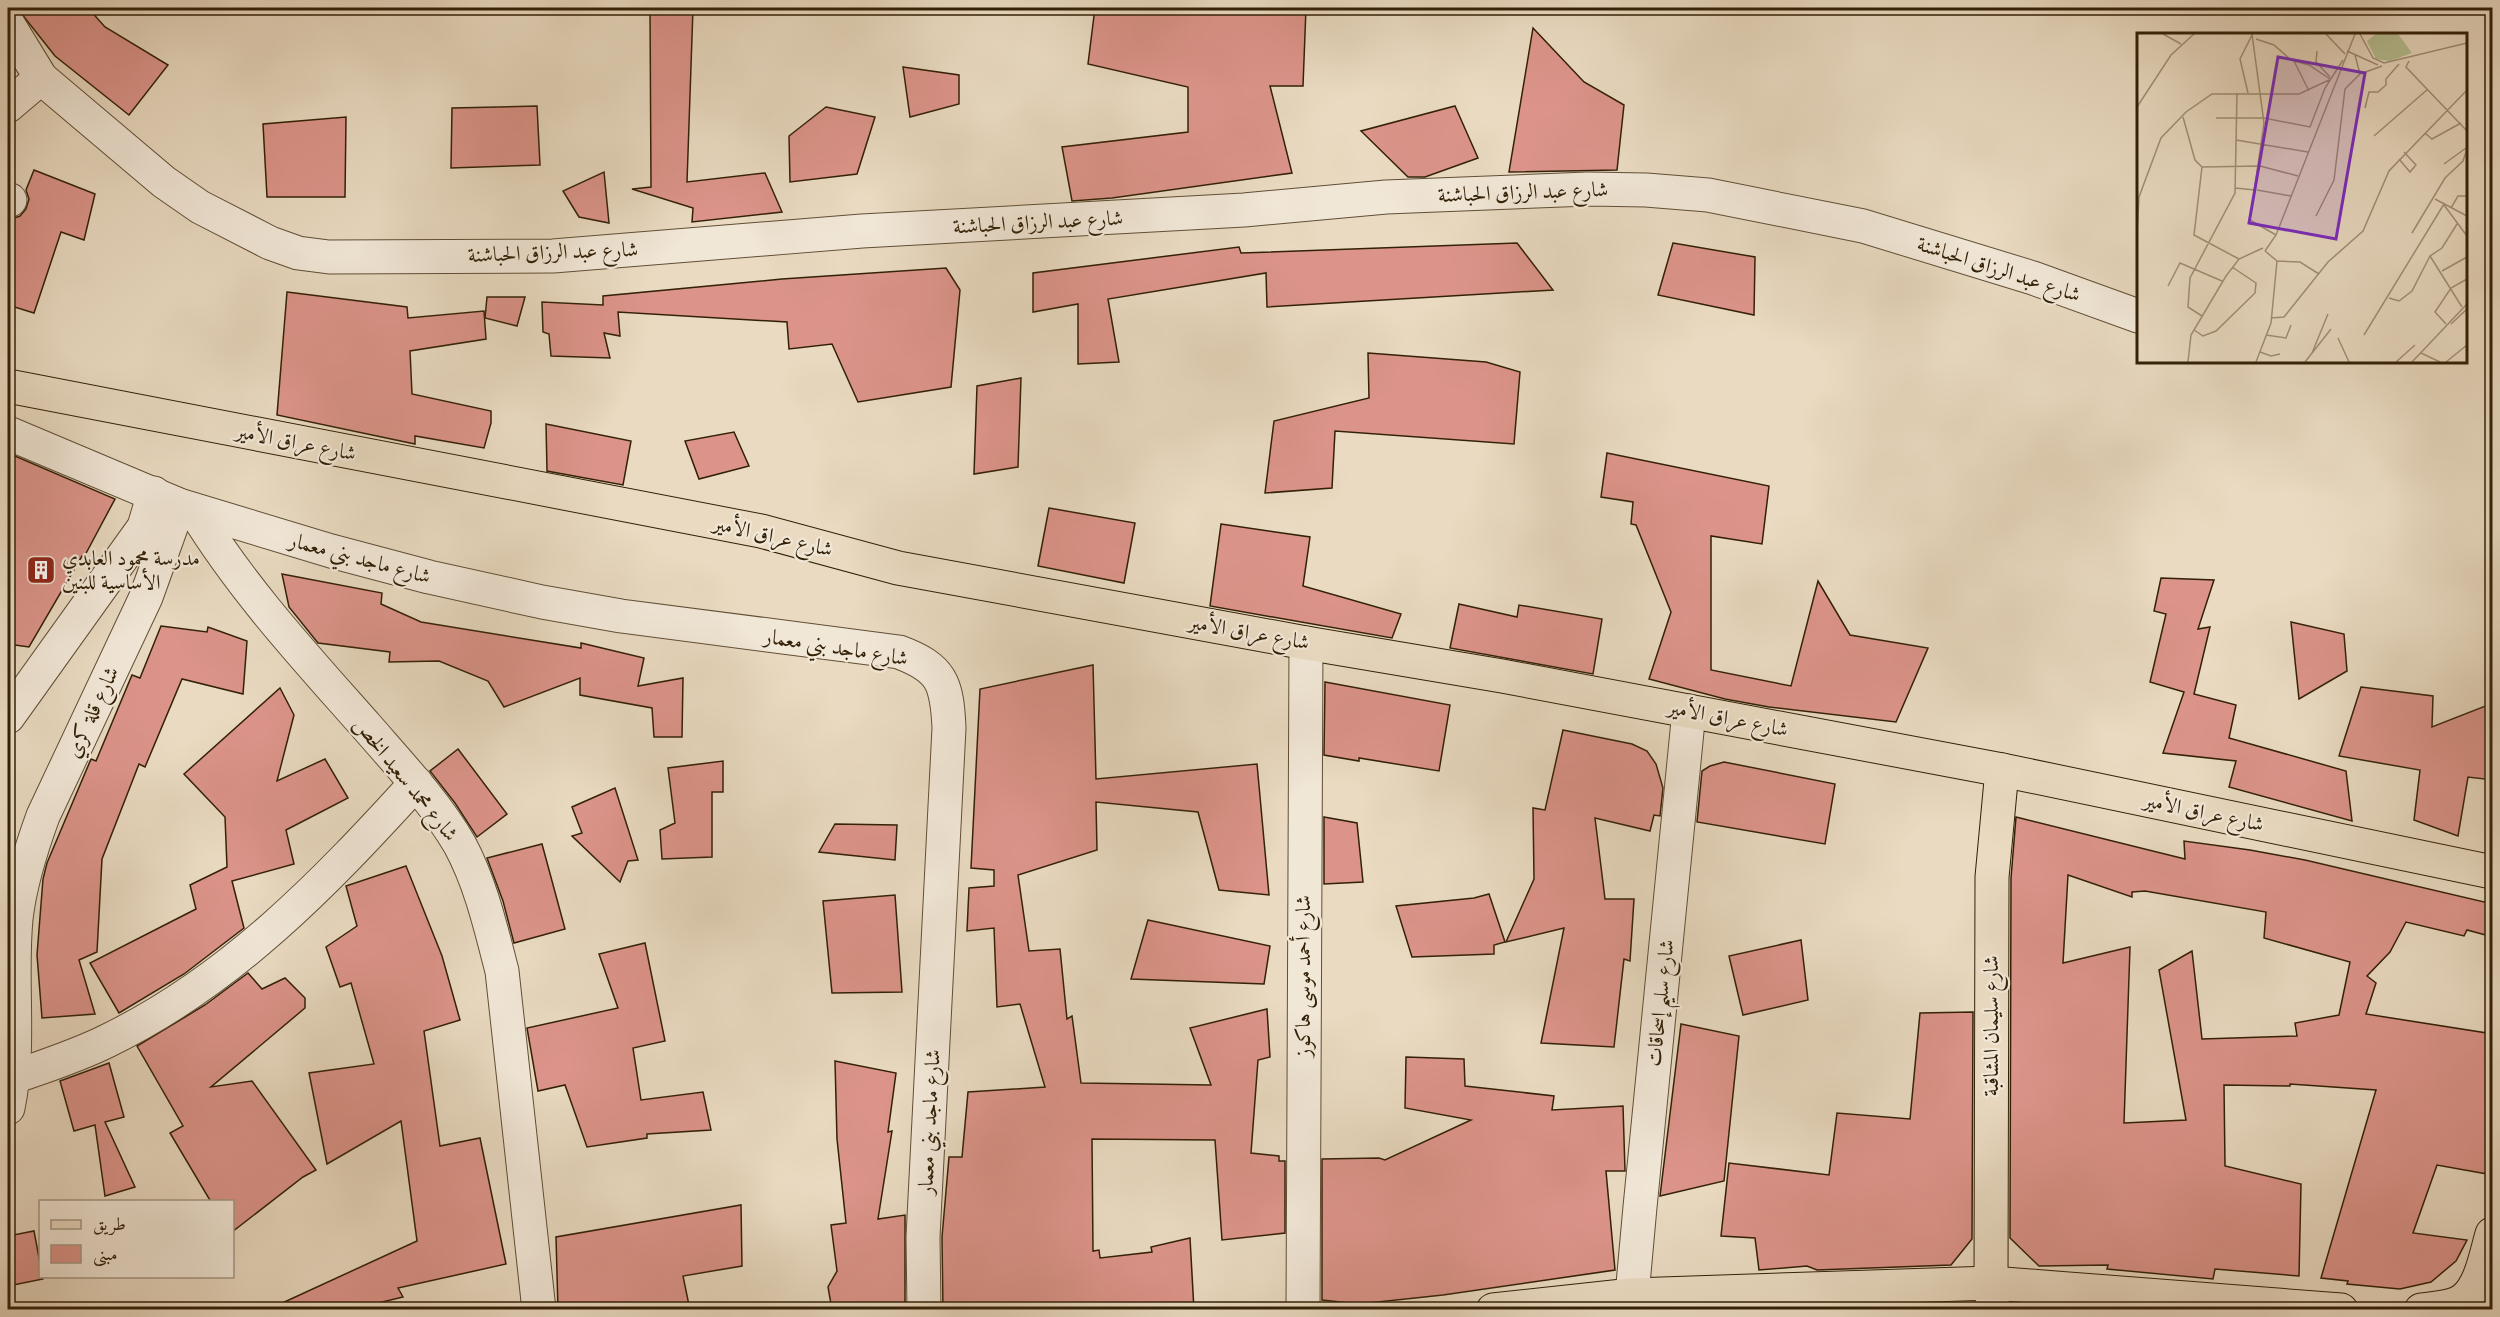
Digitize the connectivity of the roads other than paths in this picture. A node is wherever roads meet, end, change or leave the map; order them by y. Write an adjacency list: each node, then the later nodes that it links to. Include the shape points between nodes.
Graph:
1 (8, 24): 2 (street, شارع عبد الرزاق الحباشنة)
2 (41, 78): 3 (street); 4 (street, شارع عبد الرزاق الحباشنة, via 130,155 200,207 270,243 298,253 329,257 553,256 862,231 1244,210 1386,197 1646,190 1708,195 1863,226)
3 (8, 106)
4 (2137, 314)
5 (8, 386): 8 (main road, شارع عراق الأمير, via 761,531 898,568)
6 (8, 433): 7 (street)
7 (176, 503): 10 (street, via 144,527); 12 (street, شارع محمد سعيد الخص); 14 (street, شارع قلة كري, via 146,597 30,850 16,918); 19 (street, شارع ماجد بني معمار, via 331,551 530,600 697,627 899,652 922,661 936,673 944,687 949,728 923,1237)
8 (1306, 643): 9 (main road, شارع عراق الأمير); 20 (street, شارع أحمد موسى هاكوز)
9 (1689, 711): 11 (main road, شارع عراق الأمير); 17 (street, شارع سليم إسحاقات)
10 (8, 717)
11 (2002, 770): 13 (main road, شارع عراق الأمير); 16 (main road, شارع سليمان المشاقبة, via 1992,877)
12 (416, 783): 14 (street, via 350,855 242,955 197,989); 18 (street, شارع محمد سعيد الخص, via 444,820 472,872 502,971)
13 (2493, 872)
14 (11, 1092)
15 (2493, 1234): 23 (main road, via 2475,1286 2464,1300)
16 (1992, 1296): 17 (main road); 22 (main road)
17 (1633, 1302): 21 (main road)
18 (539, 1310)
19 (924, 1310)
20 (1303, 1310)
21 (1493, 1310)
22 (2341, 1310)
23 (2421, 1310)

